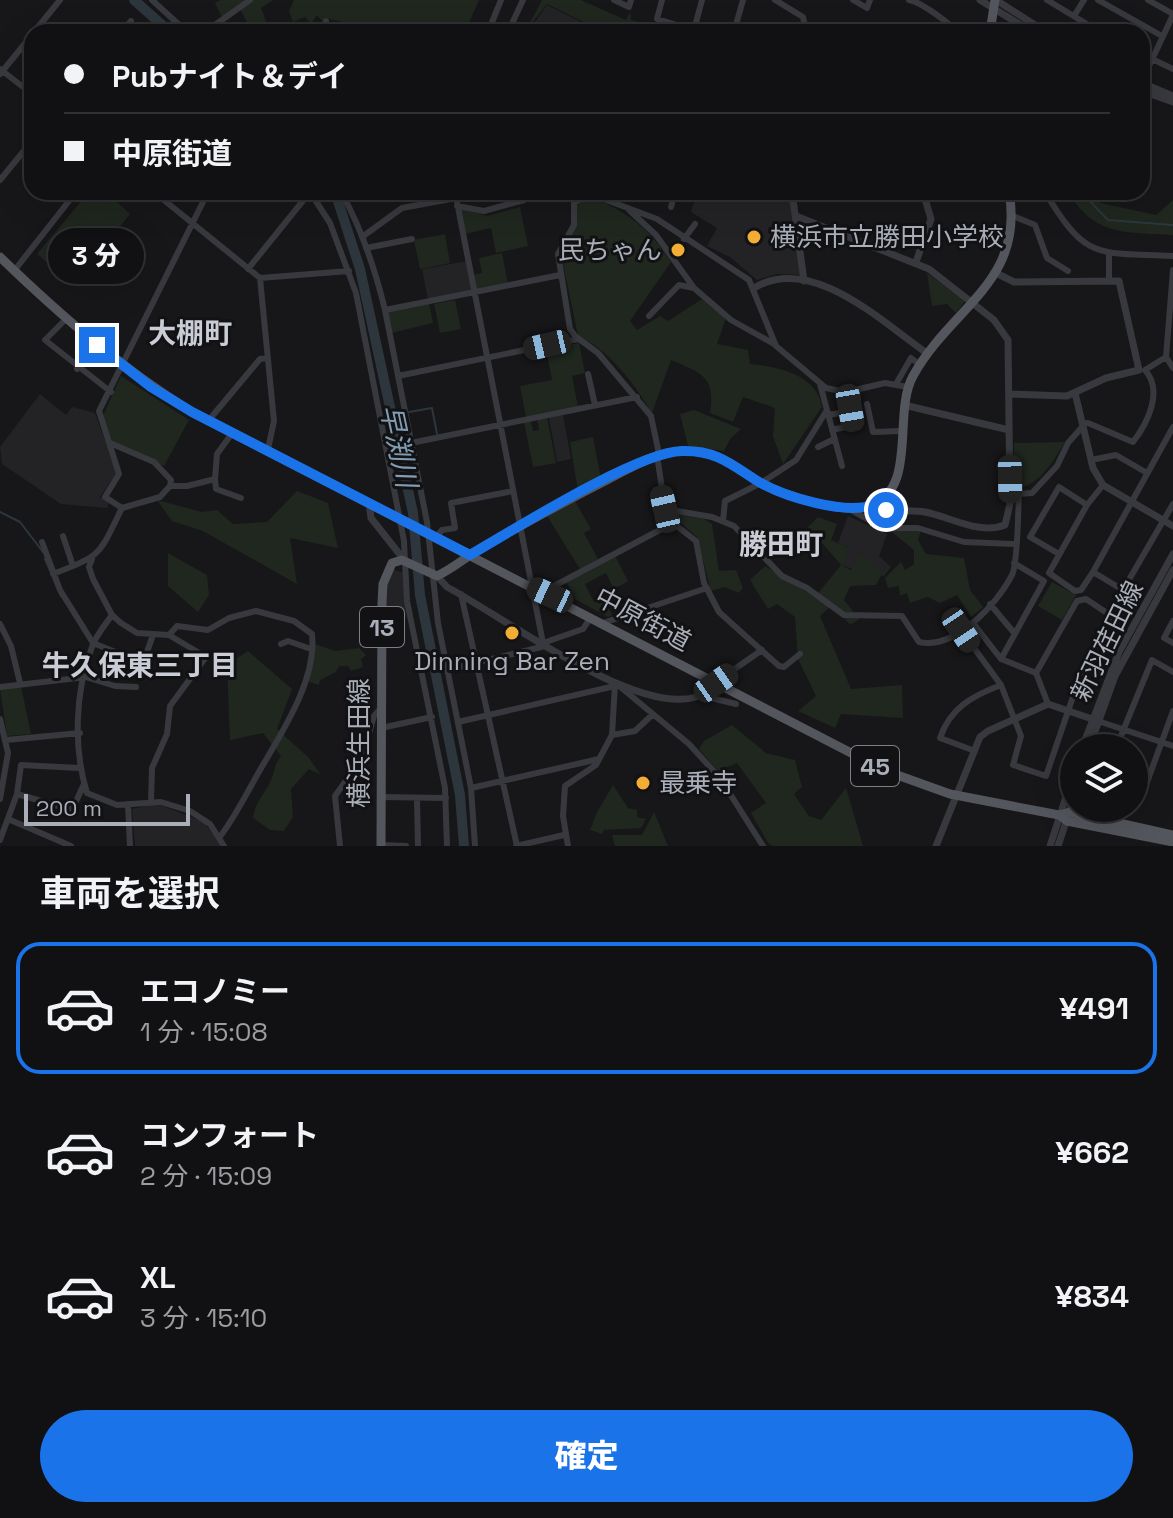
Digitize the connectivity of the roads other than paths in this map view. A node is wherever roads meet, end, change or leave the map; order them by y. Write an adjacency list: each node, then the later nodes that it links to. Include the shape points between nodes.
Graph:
1 (60, 0): 25 (street)
2 (152, 0): 27 (street)
3 (250, 0): 28 (street)
4 (501, 0): 30 (street)
5 (523, 0): 31 (street)
6 (614, 0): 7 (street, via 629,7)
7 (631, 0)
8 (662, 0): 32 (street, via 657,19)
9 (702, 0): 33 (street)
10 (743, 0): 34 (street)
11 (775, 0): 35 (street, via 803,17)
12 (853, 0): 13 (street, via 867,8)
13 (870, 0)
14 (909, 0): 36 (street)
15 (980, 0): 20 (street)
16 (1049, 0): 22 (street)
17 (1084, 0): 22 (street)
18 (1098, 0): 41 (street)
19 (1148, 0): 21 (street)
20 (995, 3): 37 (main road); 38 (street); 39 (street)
21 (1173, 14): 43 (street)
22 (1074, 16): 40 (street)
23 (131, 21): 26 (street)
24 (326, 21): 29 (street)
25 (40, 24)
26 (128, 24)
27 (178, 24)
28 (216, 24)
29 (325, 24)
30 (491, 24)
31 (512, 24)
32 (674, 24)
33 (698, 24)
34 (736, 24)
35 (805, 24)
36 (950, 24)
37 (991, 24)
38 (1022, 24)
39 (1032, 24)
40 (1087, 24)
41 (1141, 24)
42 (1150, 29): 43 (street)
43 (1162, 36): 46 (street)
44 (24, 44): 49 (street)
45 (1150, 57): 46 (street)
46 (1153, 58): 47 (street); 48 (street)
47 (1150, 65)
48 (1173, 69)
49 (1, 71): 51 (street)
50 (1150, 86): 53 (street)
51 (24, 88)
52 (1150, 94): 54 (street)
53 (1173, 96)
54 (1173, 102)
55 (24, 151): 56 (street)
56 (0, 180)
57 (70, 200): 90 (street)
58 (164, 200): 78 (street)
59 (204, 200): 78 (street)
60 (304, 200): 88 (street)
61 (315, 200): 91 (street)
62 (345, 200): 80 (street)
63 (450, 200): 80 (street, via 402,208)
64 (456, 200): 100 (street)
65 (458, 200): 66 (street, via 484,211)
66 (524, 200)
67 (578, 200): 94 (street, via 574,225 558,254)
68 (604, 200): 75 (street)
69 (673, 200): 74 (street)
70 (793, 200): 76 (street)
71 (925, 200): 87 (street, via 931,219)
72 (1010, 200): 77 (main road)
73 (1051, 200): 84 (street, via 1082,245)
74 (671, 207)
75 (629, 210): 82 (street, via 667,221); 98 (street, via 656,235)
76 (796, 216): 87 (street); 97 (street)
77 (1013, 216): 92 (street, via 1035,225 1047,258); 93 (main road, via 1008,251)
78 (192, 224): 88 (street); 112 (street)
79 (695, 224): 82 (street)
80 (362, 237): 83 (street)
81 (412, 239): 83 (street)
82 (684, 239): 99 (street, via 720,259)
83 (366, 248): 102 (street)
84 (1109, 253): 85 (street); 96 (street)
85 (1173, 256)
86 (0, 257): 90 (main road, 45)
87 (916, 262): 101 (street)
88 (248, 269): 95 (street)
89 (1173, 270): 109 (street)
90 (14, 271): 104 (main road, 45)
91 (349, 271): 95 (street); 163 (street)
92 (1068, 271)
93 (996, 273): 96 (street, via 1014,282 1075,284); 101 (main road)
94 (560, 275): 100 (street); 105 (street, via 570,329)
95 (260, 278): 110 (street)
96 (1109, 278): 116 (street, via 1122,285 1125,318)
97 (804, 281): 99 (street, via 772,279); 108 (street, via 834,290)
98 (694, 288): 103 (street, via 679,285); 106 (street, via 731,320)
99 (754, 288): 106 (street)
100 (475, 294): 102 (street); 111 (street)
101 (971, 302): 108 (main road); 125 (street, via 1008,340)
102 (385, 310): 118 (street)
103 (649, 316)
104 (66, 319): 107 (main road, 45); 115 (street, via 45,340)
105 (578, 339): 111 (street); 126 (street, via 592,346)
106 (776, 344): 119 (street)
107 (97, 345): 112 (main road, 45); 115 (street)
108 (928, 354): 113 (main road)
109 (1166, 357): 114 (street); 116 (street)
110 (268, 358): 132 (street, via 260,359); 144 (street, via 274,421)
111 (487, 359): 118 (street); 133 (street)
112 (120, 364): 123 (street); 132 (main road, 45)
113 (920, 365): 120 (street, via 911,358); 121 (main road)
114 (1173, 368)
115 (77, 369): 123 (street)
116 (1142, 370): 124 (street, via 1106,378); 134 (street, via 1150,375 1152,412 1133,442)
117 (588, 374): 128 (street)
118 (398, 376): 142 (street)
119 (820, 384): 122 (street, via 835,391); 131 (street)
120 (896, 384): 121 (street); 122 (street)
121 (908, 387): 129 (main road)
122 (857, 390): 130 (street, via 858,400)
123 (111, 392): 141 (street, via 98,417)
124 (1075, 393): 125 (street); 134 (street)
125 (1010, 394): 137 (street)
126 (637, 397): 128 (street); 145 (street, via 651,416)
127 (867, 404): 138 (street, via 873,432)
128 (595, 405): 133 (street)
129 (904, 405): 137 (street); 138 (main road)
130 (850, 408): 131 (street); 136 (street, via 853,425)
131 (827, 413): 136 (street); 150 (street, via 796,460)
132 (209, 420): 139 (main road, 45)
133 (501, 424): 142 (street); 153 (street)
134 (1082, 425): 146 (street); 170 (street, via 1057,466 1032,493 1019,494)
135 (1173, 427): 148 (street)
136 (832, 430): 140 (street)
137 (1009, 430): 158 (street, via 1010,504 1003,526 971,526 923,511)
138 (901, 431): 158 (main road, via 897,481)
139 (233, 432): 144 (main road, 45); 149 (street, via 217,454)
140 (834, 439): 143 (street); 147 (street)
141 (110, 443): 152 (street, via 154,462 171,480); 160 (street, via 119,474 105,497)
142 (411, 443): 186 (street)
143 (818, 447)
144 (268, 449): 155 (main road, 45)
145 (658, 454): 150 (main road, via 711,453); 161 (street); 168 (main road)
146 (1091, 460): 148 (street, via 1116,455); 151 (street)
147 (842, 466)
148 (1147, 473): 156 (street)
149 (215, 479): 152 (street); 154 (street, via 216,489)
150 (761, 483): 162 (main road); 164 (street, via 725,501)
151 (1103, 485): 156 (street); 159 (street)
152 (170, 486): 160 (street, via 160,497)
153 (513, 491): 168 (street); 172 (street, via 451,503 455,528)
154 (241, 498)
155 (369, 502): 163 (main road, 45); 180 (street, via 371,518)
156 (1131, 502): 165 (street); 184 (street)
157 (1173, 504): 165 (street)
158 (873, 505): 162 (main road); 166 (street)
159 (1087, 505): 173 (street, via 1059,487); 176 (street)
160 (122, 508): 179 (street)
161 (665, 509): 164 (street); 167 (street)
162 (849, 509): 166 (street)
163 (401, 520): 172 (main road, 45); 180 (street)
164 (723, 521): 199 (street, via 743,532 782,576 844,615 902,616 919,642 926,644)
165 (1164, 521): 169 (street); 184 (street, via 1123,590)
166 (869, 522): 175 (street, via 883,528 918,528 964,542)
167 (673, 523): 188 (street, via 696,541); 190 (street, via 554,586)
168 (521, 525): 178 (main road); 187 (street)
169 (1173, 526)
170 (1017, 529): 173 (street); 175 (street)
171 (63, 536): 182 (street)
172 (434, 536): 178 (main road, 中原街道 / 45)
173 (1030, 537): 176 (street)
174 (42, 542): 185 (street)
175 (1014, 544): 181 (street)
176 (1059, 554): 184 (street, via 1049,573 1054,580 1081,590)
177 (1173, 554): 234 (street, 新羽荏田線, via 1119,652)
178 (470, 555): 186 (main road); 187 (main road, 中原街道 / 45)
179 (92, 559): 182 (street); 192 (street, via 93,579)
180 (406, 562): 186 (main road); 198 (main road, 横浜生田線 / 13, via 395,561 387,570); 231 (street, via 407,601)
181 (1014, 563): 191 (street, via 1013,573); 200 (street, via 1044,581)
182 (73, 566): 185 (street)
183 (1173, 570): 234 (street, 新羽荏田線)
184 (1093, 572)
185 (53, 574): 203 (street)
186 (432, 575): 189 (street); 213 (street)
187 (534, 588): 190 (main road, 中原街道 / 45); 207 (street)
188 (707, 588): 195 (street); 209 (street, via 719,612)
189 (461, 594): 207 (street); 212 (street)
190 (550, 595): 193 (main road, 中原街道 / 45)
191 (990, 604): 196 (street); 200 (street)
192 (112, 615): 201 (street, via 129,630); 203 (street)
193 (591, 617): 195 (main road, 中原街道 / 45); 207 (street, via 583,629)
194 (1173, 621): 204 (street, via 1164,638)
195 (603, 623): 218 (main road, 中原街道 / 45)
196 (973, 623): 199 (street); 211 (street)
197 (0, 624): 217 (street)
198 (382, 624): 206 (street, via 376,627); 226 (main road, 横浜生田線 / 13)
199 (961, 630): 220 (street)
200 (1015, 634): 211 (street)
201 (153, 635): 202 (street); 203 (street, via 143,663)
202 (169, 635): 208 (street, via 177,626 208,630 256,611 305,626 312,634); 258 (street, via 206,657 170,706 167,734 152,768)
203 (93, 643): 216 (street)
204 (1173, 643)
205 (281, 644): 208 (street, via 288,641)
206 (374, 644)
207 (545, 644): 212 (street); 219 (street)
208 (311, 649): 268 (street, via 292,716 240,811)
209 (762, 650): 210 (street, via 784,667); 218 (street)
210 (800, 654)
211 (1001, 659): 215 (street)
212 (476, 663): 213 (street); 230 (street)
213 (447, 670): 235 (street)
214 (1173, 672): 237 (street, via 1152,660)
215 (1036, 673): 225 (street); 227 (street, via 1077,601 1086,599 1107,613 1109,620 1084,664)
216 (86, 677): 217 (street); 222 (street); 238 (street)
217 (20, 683): 221 (street)
218 (716, 683): 223 (street); 260 (main road, 中原街道 / 45, via 904,779 950,794)
219 (616, 685): 223 (street, via 660,696); 229 (street); 230 (street); 242 (street)
220 (1001, 685): 233 (street); 246 (street, via 948,716 940,738)
221 (0, 687)
222 (136, 687)
223 (699, 695): 224 (street)
224 (736, 704)
225 (1048, 704): 227 (street); 233 (street)
226 (381, 708): 236 (main road, 横浜生田線 / 13); 274 (street, via 362,758 335,796)
227 (1069, 710): 233 (street, via 1046,776 1013,765 1021,736); 234 (street)
228 (1173, 711): 244 (street)
229 (653, 714): 242 (street, via 635,731); 282 (street, via 720,778)
230 (488, 715): 235 (street); 250 (street)
231 (432, 717): 236 (street); 256 (street)
232 (0, 719): 243 (street)
233 (1015, 719): 246 (street, via 980,737)
234 (1095, 720): 237 (street); 239 (street, 新羽荏田線); 240 (street, 新羽荏田線)
235 (458, 722): 252 (street)
236 (381, 728): 254 (main road, 横浜生田線 / 13)
237 (1123, 729): 241 (street); 244 (street)
238 (80, 733): 243 (street); 248 (street)
239 (1088, 734)
240 (1092, 734)
241 (1121, 734)
242 (612, 735): 247 (street)
243 (6, 740): 257 (street, via 8,767)
244 (1160, 741): 245 (street); 249 (street)
245 (1173, 746)
246 (975, 751): 283 (street)
247 (599, 759): 250 (street); 266 (street, via 565,786)
248 (79, 768): 251 (street); 253 (street, via 21,765)
249 (1148, 778)
250 (503, 781): 252 (street); 280 (street)
251 (84, 784): 253 (street, via 72,810); 259 (street, via 87,793)
252 (471, 788): 279 (street)
253 (17, 794): 261 (street)
254 (381, 797): 255 (street); 275 (main road, 横浜生田線 / 13)
255 (417, 798): 256 (street); 277 (street)
256 (446, 798): 278 (street)
257 (0, 799)
258 (151, 802): 259 (street); 268 (street, via 204,818)
259 (128, 804): 272 (street)
260 (1060, 815)
261 (8, 819): 269 (street); 271 (street)
262 (1063, 822): 284 (street)
263 (1064, 822): 285 (street)
264 (1091, 822): 270 (main road, 中原街道 / 45)
265 (1100, 822): 267 (main road, 中原街道 / 45)
266 (564, 835): 280 (street); 281 (street)
267 (1173, 835)
268 (219, 838): 273 (street)
269 (0, 840)
270 (1173, 842)
271 (71, 846)
272 (130, 846)
273 (224, 846)
274 (340, 846)
275 (381, 846): 276 (street)
276 (406, 846)
277 (418, 846)
278 (447, 846)
279 (475, 846)
280 (517, 846)
281 (568, 846)
282 (763, 846)
283 (936, 846)
284 (1050, 846)
285 (1058, 846)

